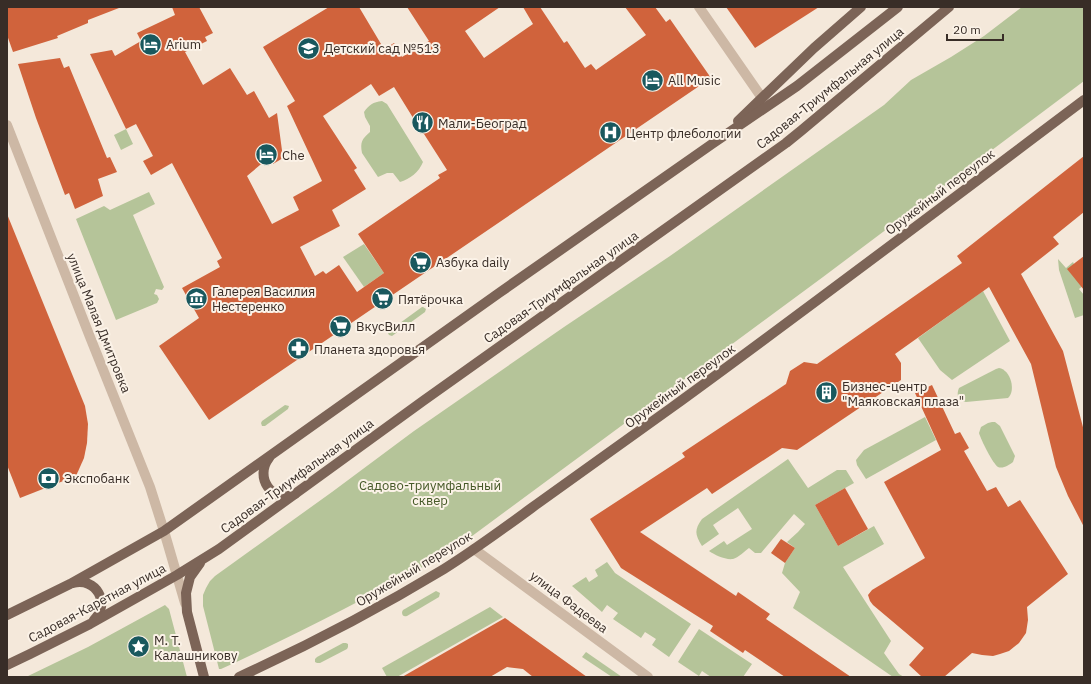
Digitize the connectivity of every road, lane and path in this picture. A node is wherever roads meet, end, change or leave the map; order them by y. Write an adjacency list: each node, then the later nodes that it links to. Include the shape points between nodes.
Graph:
1 (699, 7): 5 (street)
2 (861, 7): 5 (main road)
3 (898, 7): 8 (main road, Садовая-Триумфальная улица, via 797,86)
4 (949, 7): 10 (main road, Садовая-Триумфальная улица, via 786,143)
5 (762, 98): 8 (main road)
6 (1084, 100): 12 (main road, Оружейный переулок, via 725,369)
7 (7, 125): 11 (street, улица Малая Дмитровка, via 150,487)
8 (712, 144): 9 (main road, Садовая-Триумфальная улица)
9 (273, 454): 10 (main road, via 267,460 263,474 269,489 283,496 291,496); 11 (main road, Садовая-Триумфальная улица)
10 (298, 492): 13 (main road, Садовая-Триумфальная улица)
11 (164, 530): 14 (street, улица Малая Дмитровка); 15 (main road)
12 (474, 549): 19 (main road, Оружейный переулок, via 339,628); 24 (street, улица Фадеева)
13 (206, 557): 14 (main road, Садовая-Триумфальная улица); 16 (main road, via 190,577 186,593)
14 (177, 575): 16 (street, улица Малая Дмитровка); 18 (main road, Садовая-Каретная улица)
15 (70, 584): 17 (main road); 18 (main road, via 85,583 98,591 102,605 100,613)
16 (187, 612): 21 (main road)
17 (7, 615)
18 (90, 624): 20 (main road, Садовая-Каретная улица)
19 (271, 662): 22 (main road); 23 (main road)
20 (7, 664)
21 (204, 677)
22 (239, 677)
23 (257, 677)
24 (648, 677)

